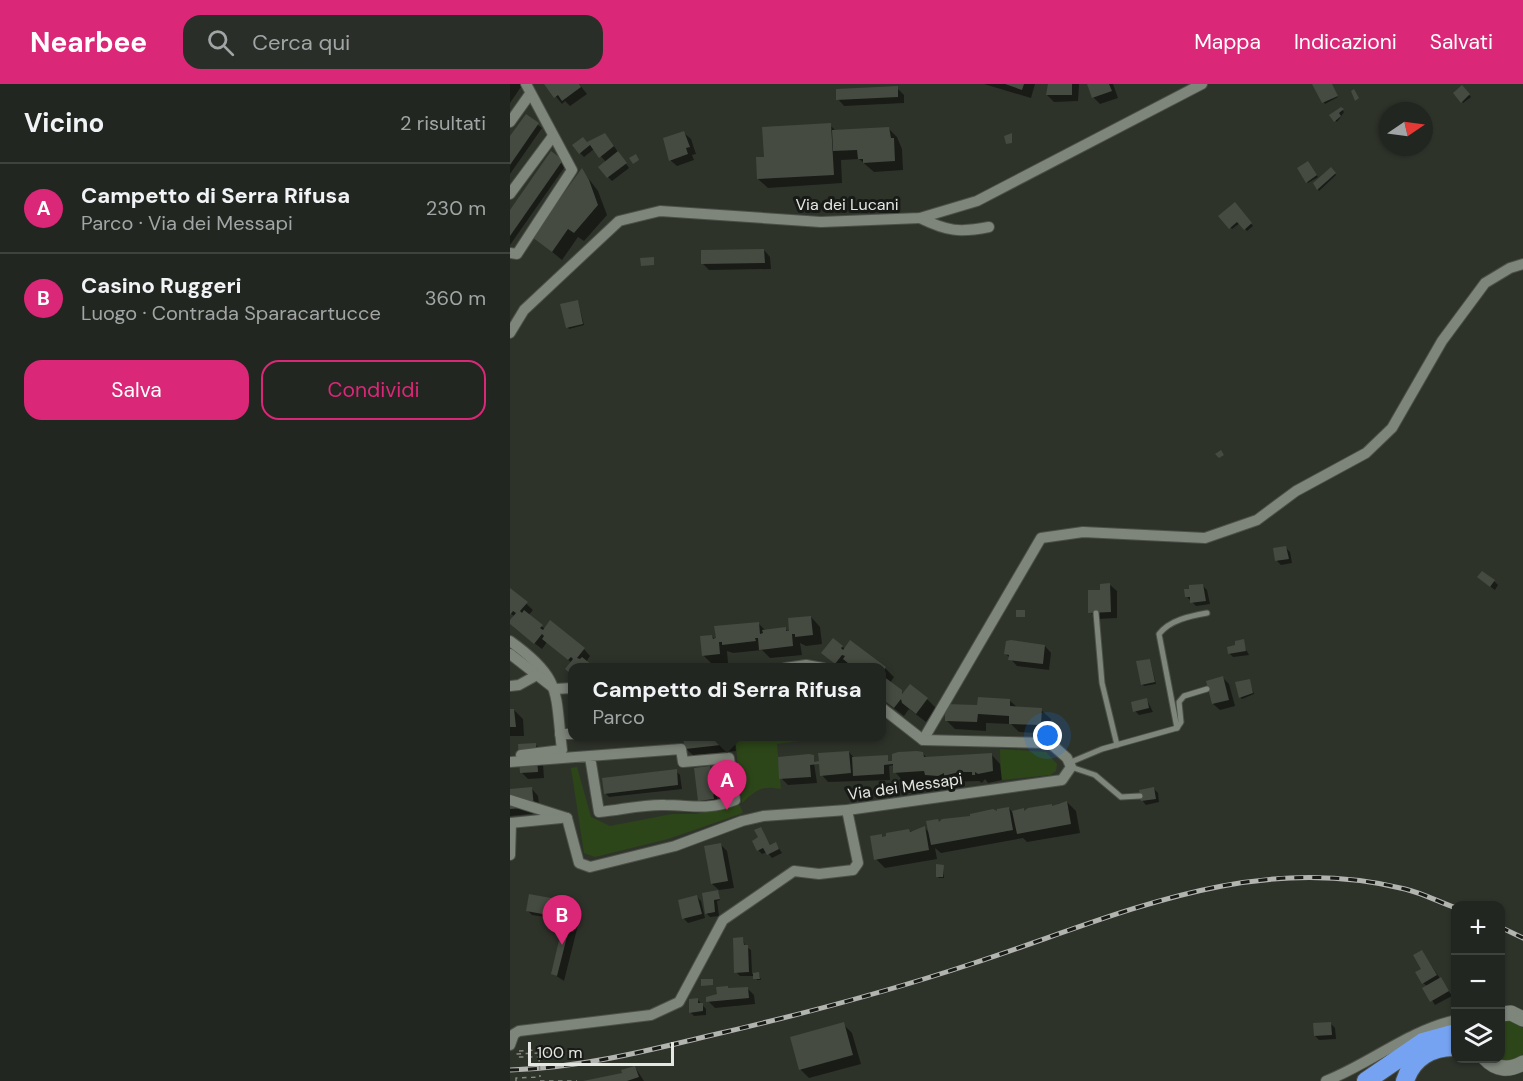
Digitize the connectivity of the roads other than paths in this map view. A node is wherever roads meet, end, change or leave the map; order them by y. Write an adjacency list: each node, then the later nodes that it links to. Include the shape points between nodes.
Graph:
1 (1202, 84): 6 (street, Via dei Lucani, via 977,201)
2 (528, 89): 3 (street); 4 (street)
3 (510, 122)
4 (553, 136): 5 (street); 8 (street, via 572,170 517,254)
5 (510, 194)
6 (920, 218): 7 (street, via 945,230); 10 (street, Via dei Lucani, via 821,222 660,211 619,221 524,310)
7 (989, 227)
8 (510, 253)
9 (1523, 264): 24 (street, via 1485,283 1442,341 1392,428 1366,453 1296,491 1257,520 1205,538 1083,532 1041,538)
10 (510, 333)
11 (1096, 613): 25 (lane, via 1102,683)
12 (1207, 613): 21 (lane, via 1184,618 1159,634)
13 (510, 641): 18 (street, via 548,673)
14 (510, 654): 15 (street)
15 (537, 675): 16 (street); 18 (street)
16 (510, 686)
17 (568, 688): 18 (street)
18 (555, 689): 22 (street)
19 (1207, 689): 21 (lane, via 1184,696 1179,702 1181,722)
20 (886, 711): 24 (street)
21 (1177, 728): 25 (lane)
22 (560, 734): 23 (street); 26 (street, via 562,750)
23 (568, 734)
24 (923, 740): 29 (street, via 1050,744)
25 (1117, 746): 29 (lane)
26 (510, 756)
27 (590, 757): 27 (street, via 681,749 683,762 729,758 735,800 708,807 665,804 599,812); 28 (street)
28 (510, 762)
29 (1071, 764): 30 (lane, via 1095,775 1121,797); 32 (street, Via dei Messapi, via 1062,780)
30 (1140, 796)
31 (510, 800): 33 (street)
32 (847, 810): 33 (street, Via dei Messapi, via 741,821 675,846 590,867 579,863); 38 (street, via 858,863 853,870 794,871 723,920 679,1002 651,1016 519,1031)
33 (567, 818): 34 (street)
34 (511, 823): 35 (street)
35 (510, 855)
36 (1451, 1021): 42 (street, via 1411,1036)
37 (1451, 1034): 43 (highway, via 1424,1042)
38 (510, 1045)
39 (1451, 1047): 44 (highway, via 1438,1048 1420,1057 1409,1068)
40 (1490, 1063): 41 (street)
41 (1519, 1068)
42 (1326, 1081)
43 (1366, 1081)
44 (1405, 1081)

